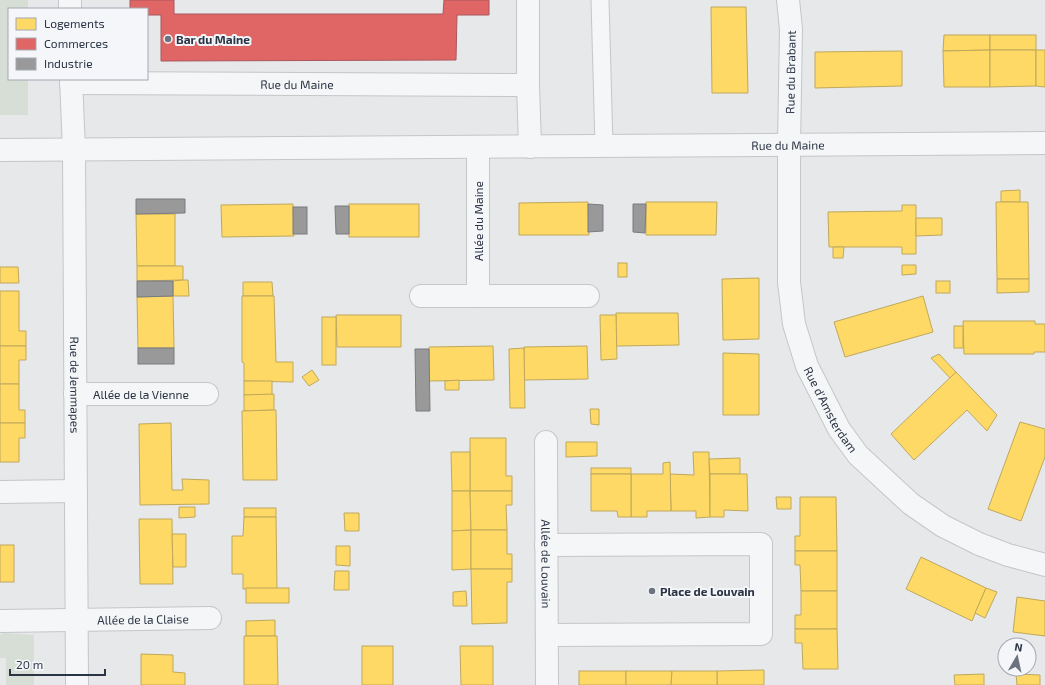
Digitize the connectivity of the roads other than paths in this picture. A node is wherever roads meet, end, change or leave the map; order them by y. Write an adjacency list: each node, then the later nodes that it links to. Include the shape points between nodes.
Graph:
1 (528, 0): 5 (street)
2 (600, 0): 8 (lane)
3 (788, 0): 7 (street, Rue du Brabant, via 791,29)
4 (71, 81): 5 (street, Rue du Maine); 12 (street, Rue du Maine)
5 (528, 85): 10 (street)
6 (1045, 143): 7 (street, Rue du Maine)
7 (789, 145): 8 (street, Rue du Maine); 22 (street, Rue d'Amsterdam, via 789,282 794,324 807,366 839,429 858,455 883,479 911,504 943,526 986,547)
8 (604, 146): 10 (street, Rue du Maine)
9 (478, 147): 10 (street, Rue du Maine); 12 (street, Rue du Maine); 14 (street, Allée du Maine)
10 (530, 147)
11 (0, 150): 12 (street, Rue du Maine)
12 (74, 150): 16 (street, Rue de Jemmapes)
13 (421, 296): 14 (street)
14 (478, 296): 15 (street)
15 (588, 296)
16 (75, 394): 17 (street, Allée de la Vienne); 19 (street, Rue de Jemmapes)
17 (207, 394)
18 (546, 442): 21 (street, Allée de Louvain)
19 (76, 491): 20 (street); 24 (street, Rue de Jemmapes)
20 (0, 492)
21 (546, 545): 26 (street, Allée de Louvain); 26 (street, via 761,544 761,634)
22 (1045, 565)
23 (210, 618): 24 (street, Allée de la Claise)
24 (77, 621): 25 (street); 27 (street, Rue de Jemmapes)
25 (0, 622)
26 (547, 635): 28 (street, Allée de Louvain)
27 (77, 685)
28 (547, 685)

